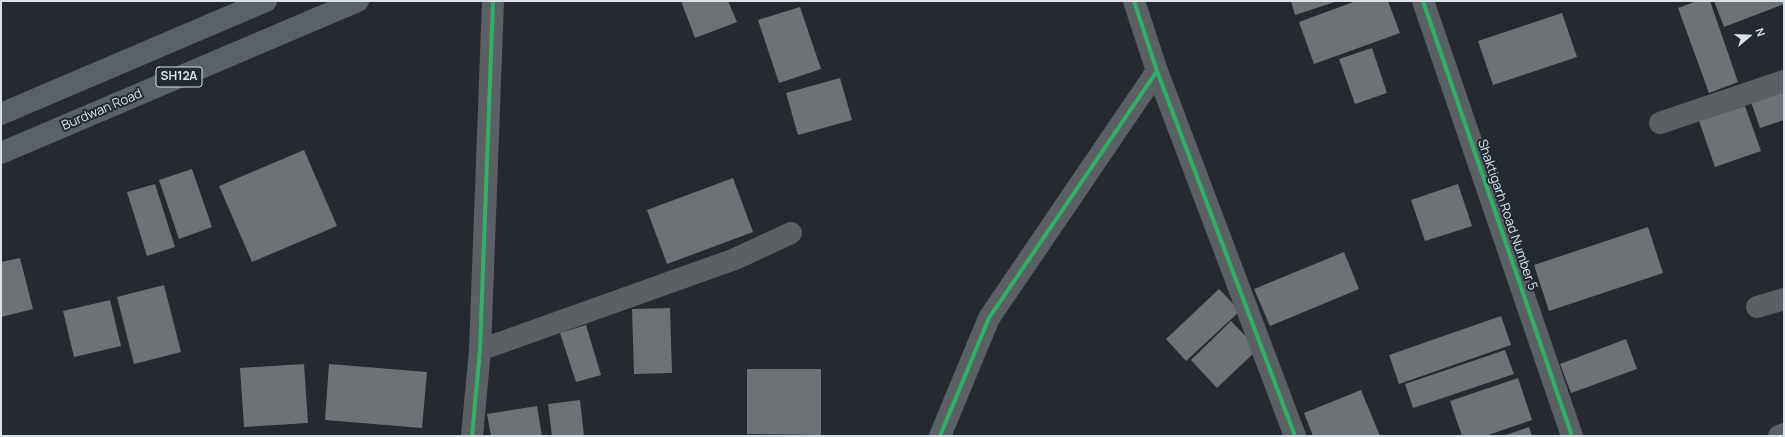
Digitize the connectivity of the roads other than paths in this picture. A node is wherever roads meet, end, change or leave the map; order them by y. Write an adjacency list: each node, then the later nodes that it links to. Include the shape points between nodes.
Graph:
1 (266, 1): 8 (main road, SH12A)
2 (358, 1): 10 (main road, Burdwan Road / SH12A)
3 (493, 1): 14 (street)
4 (1134, 1): 6 (street)
5 (1423, 1): 19 (street, Shaktigarh Road Number 5)
6 (1157, 71): 17 (street, via 989,318); 18 (street)
7 (1784, 81): 9 (street)
8 (1, 114)
9 (1660, 123)
10 (1, 153)
11 (791, 233): 14 (street, via 734,259)
12 (1784, 299): 13 (street)
13 (1757, 307)
14 (480, 350): 16 (street)
15 (1784, 434): 20 (street)
16 (472, 436)
17 (940, 436)
18 (1295, 436)
19 (1572, 436)
20 (1779, 436)

